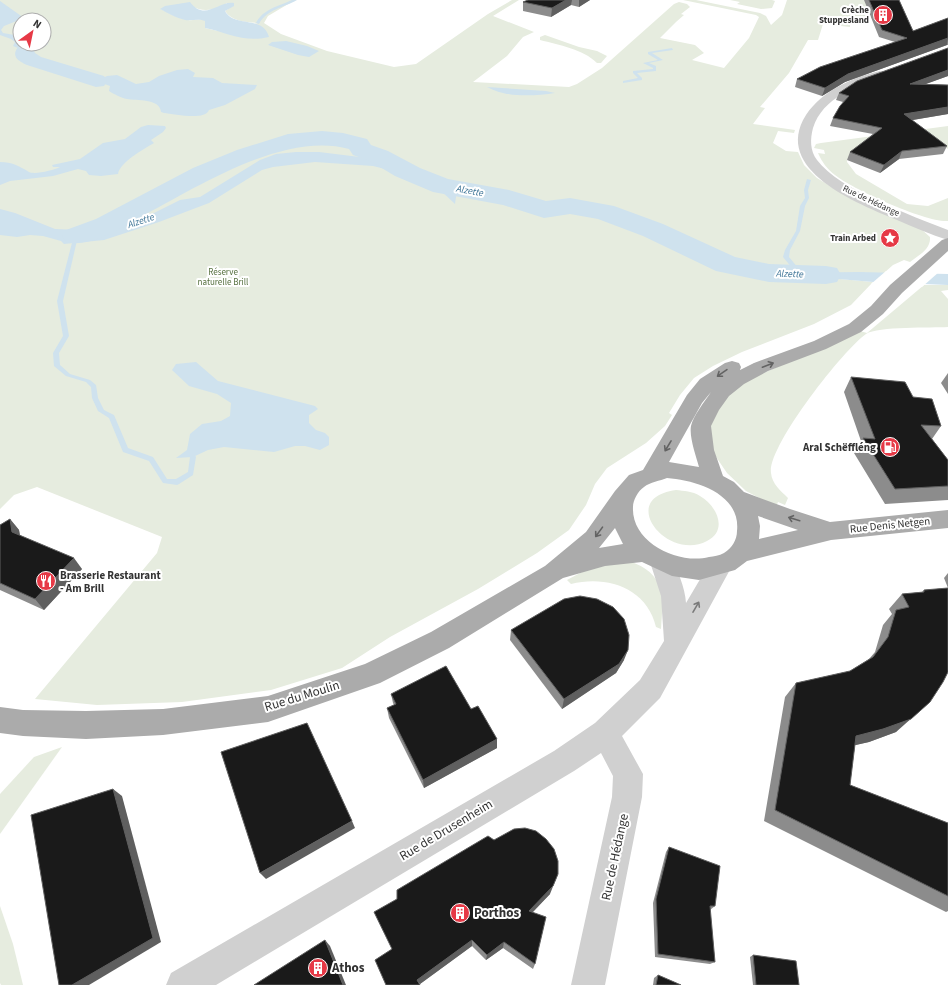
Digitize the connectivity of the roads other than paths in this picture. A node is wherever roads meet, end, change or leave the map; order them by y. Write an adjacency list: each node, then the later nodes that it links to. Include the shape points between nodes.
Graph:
1 (892, 70): 2 (street, Rue de Hédange, via 850,85 822,103 807,125 804,140 807,156 826,177 846,190)
2 (948, 235)
3 (948, 243): 4 (main road)
4 (896, 289): 5 (main road, one-way to 5, via 811,335 750,358 724,371 694,400); 6 (main road, one-way to 4, via 704,450 701,426 722,391 736,379 761,367 820,345 855,328 878,310)
5 (652, 473): 6 (main road, via 683,470); 8 (main road, via 638,479 628,488)
6 (714, 480): 7 (main road)
7 (736, 498): 10 (main road, one-way to 7); 11 (main road, via 746,511 749,526 748,540)
8 (622, 500): 12 (main road, via 620,513 624,527 632,540); 14 (main road, one-way to 14, via 594,539)
9 (948, 519): 10 (main road, Rue Denis Netgen)
10 (831, 531): 11 (main road, Rue Denis Netgen)
11 (740, 553): 13 (main road)
12 (653, 557): 13 (main road, via 681,568 701,570); 14 (main road, via 605,556); 15 (street, via 673,596)
13 (720, 566): 15 (street, Rue de Drusenheim, one-way to 13)
14 (553, 573): 16 (main road, Rue du Moulin, via 440,640 371,674 268,709 164,722 86,725)
15 (676, 640): 17 (street, Rue de Drusenheim, via 650,689)
16 (0, 720)
17 (605, 733): 18 (street, Rue de Drusenheim, via 564,761); 19 (street, Rue de Hédange, via 628,774 627,797)
18 (183, 985)
19 (588, 985)

